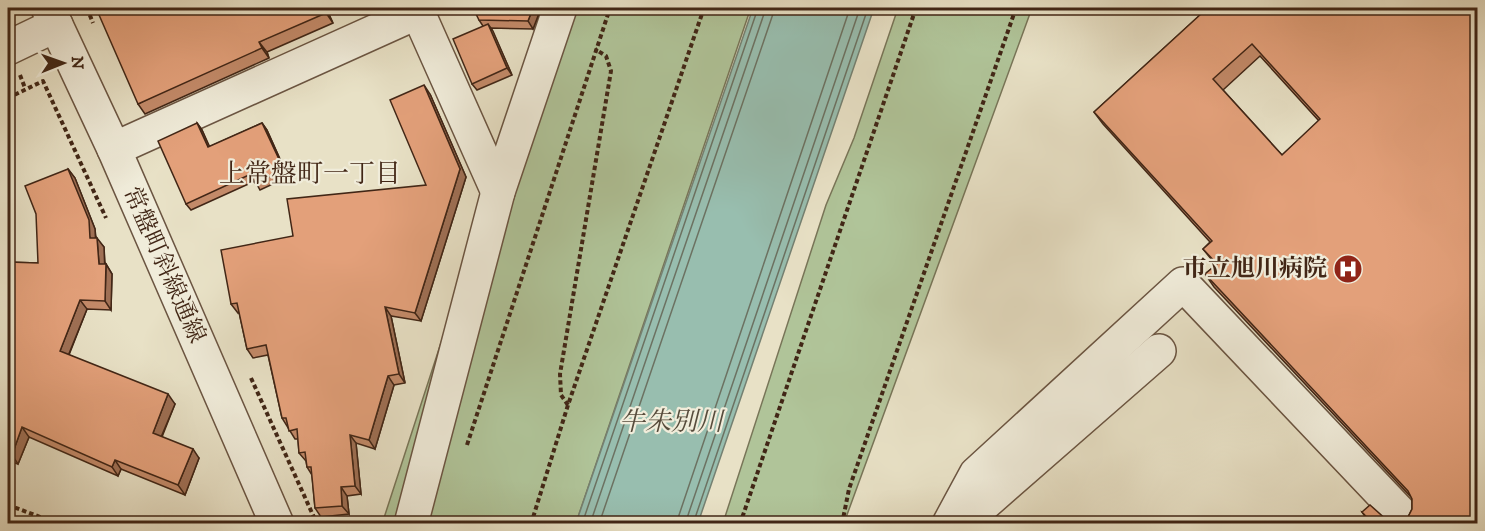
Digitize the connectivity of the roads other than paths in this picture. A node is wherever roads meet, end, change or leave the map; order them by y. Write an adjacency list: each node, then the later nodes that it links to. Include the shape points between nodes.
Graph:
1 (560, 8): 6 (street)
2 (417, 10): 5 (street); 6 (street)
3 (52, 16): 4 (street); 5 (street, 常盤町斜線通線)
4 (8, 48)
5 (114, 149): 9 (street, 常盤町斜線通線)
6 (498, 192): 10 (street)
7 (1159, 351): 12 (street)
8 (1403, 516): 11 (street, via 1183,284 976,474)
9 (277, 524)
10 (411, 524)
11 (949, 524)
12 (961, 524)

